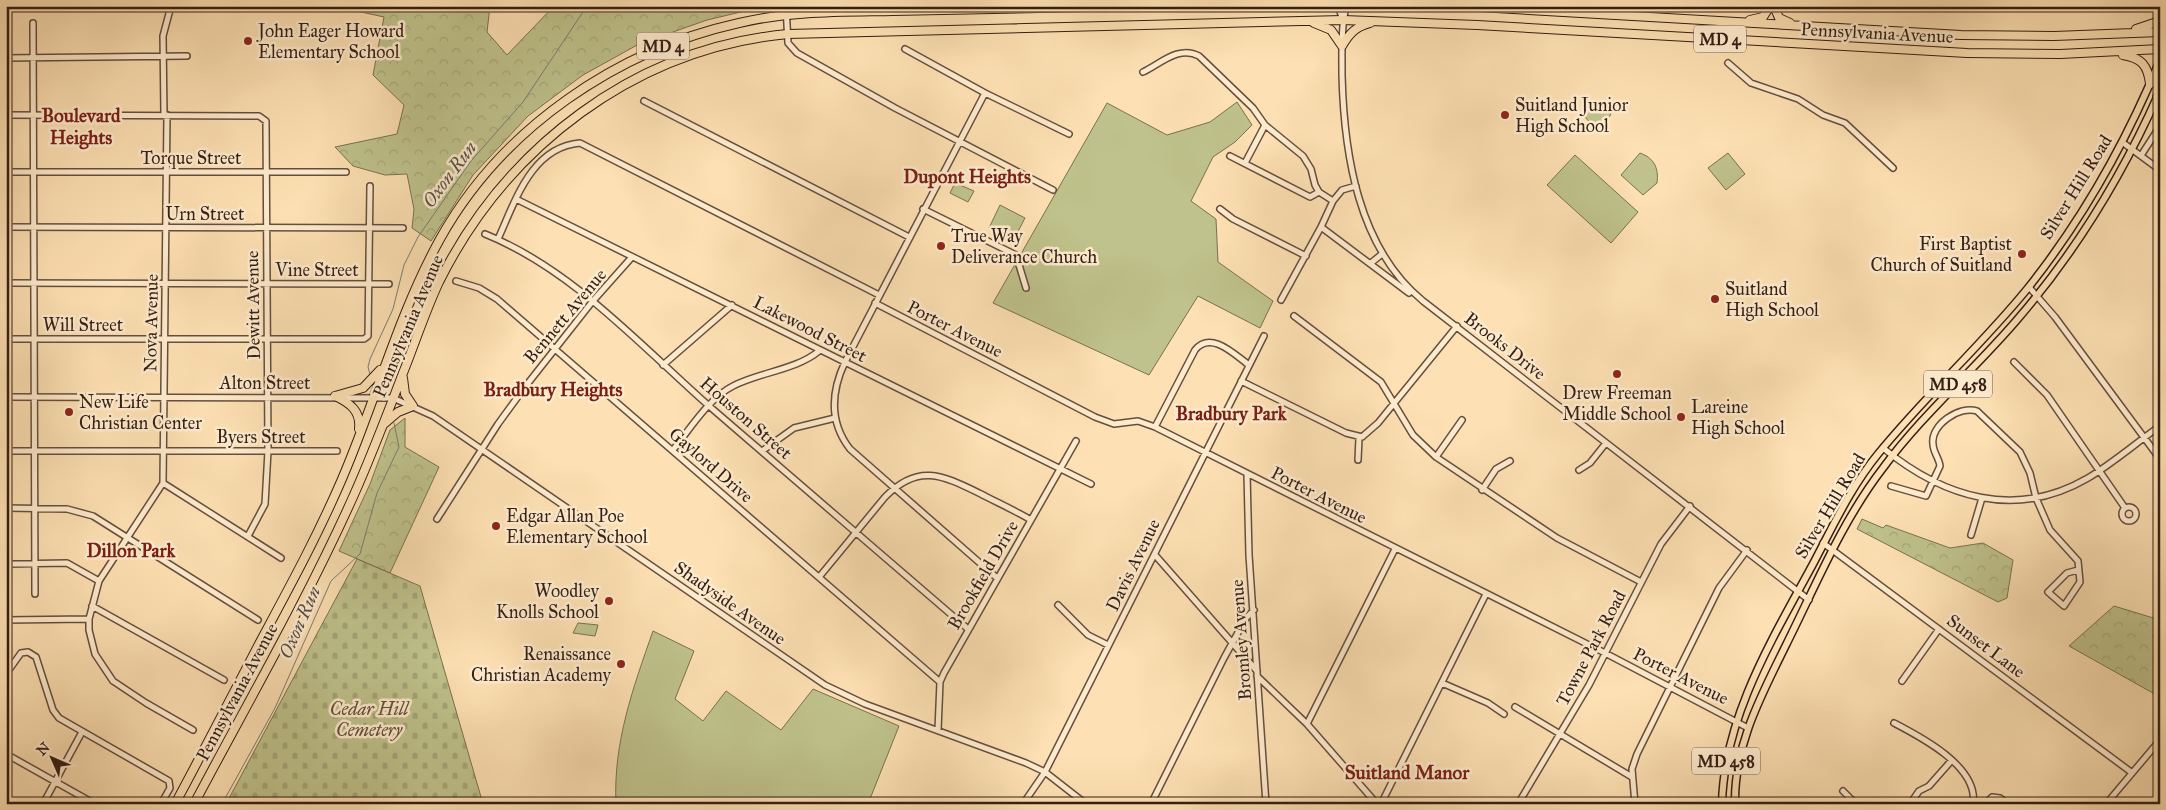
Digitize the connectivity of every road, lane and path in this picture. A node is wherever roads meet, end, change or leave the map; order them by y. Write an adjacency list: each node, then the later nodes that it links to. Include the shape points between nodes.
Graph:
1 (171, 6): 24 (street, Nova Avenue, via 163,36)
2 (786, 6): 9 (street)
3 (1132, 6): 9 (highway, Pennsylvania Avenue / MD 4)
4 (1338, 6): 11 (street, Brooks Drive)
5 (1346, 6): 11 (street, Brooks Drive)
6 (1461, 6): 14 (highway, Pennsylvania Avenue / MD 4)
7 (1770, 6): 14 (highway, via 1760,18)
8 (1774, 6): 16 (highway, via 1779,18)
9 (786, 16): 18 (street); 93 (highway, Pennsylvania Avenue / MD 4, via 728,26 663,46 595,80 554,109 501,158 460,208 440,238)
10 (1302, 20): 11 (highway, Pennsylvania Avenue / MD 4); 18 (highway, Pennsylvania Avenue / MD 4); 20 (highway, via 1331,30)
11 (1343, 20): 12 (highway, Pennsylvania Avenue / MD 4); 20 (street, Brooks Drive)
12 (1378, 21): 20 (highway, via 1357,28); 23 (highway, Pennsylvania Avenue / MD 4, via 1939,52)
13 (2160, 21): 19 (highway, via 2141,28)
14 (1741, 22): 16 (highway, Pennsylvania Avenue / MD 4)
15 (33, 23): 27 (street)
16 (1794, 25): 19 (highway, Pennsylvania Avenue / MD 4, via 1980,36)
17 (2160, 32): 19 (highway, Pennsylvania Avenue / MD 4)
18 (788, 34): 41 (street, via 788,42 797,53); 106 (highway, Pennsylvania Avenue / MD 4, via 711,48 642,76 586,109 535,150 492,196 457,249 432,298)
19 (2099, 35)
20 (1342, 46): 55 (street, Brooks Drive, via 1346,148)
21 (906, 49): 32 (street)
22 (2160, 49): 23 (highway, Pennsylvania Avenue / MD 4)
23 (2107, 53): 31 (highway, via 2140,60 2148,70)
24 (163, 56): 25 (street); 27 (street); 37 (street, Nova Avenue)
25 (187, 56)
26 (6, 58): 27 (street)
27 (34, 58): 36 (street)
28 (2160, 60): 31 (main road, Silver Hill Road / MD 458)
29 (1728, 63): 47 (street, via 1751,83 1798,99 1823,116 1845,123)
30 (1143, 72): 38 (street, via 1176,54 1194,53 1204,59)
31 (2150, 84): 42 (main road, Silver Hill Road / MD 458)
32 (986, 93): 40 (street); 41 (street)
33 (2159, 94): 43 (main road, Silver Hill Road / MD 458)
34 (644, 101): 70 (street)
35 (6, 115): 36 (street)
36 (34, 115): 37 (street); 50 (street)
37 (165, 115): 51 (street, Nova Avenue); 52 (street, Dewitt Avenue, via 258,116 266,121)
38 (1265, 125): 46 (street); 57 (street, via 1303,156)
39 (2160, 126): 44 (street)
40 (1069, 134)
41 (960, 140): 56 (street); 60 (street)
42 (2122, 142): 43 (street); 83 (main road, Silver Hill Road / MD 458, via 2074,222)
43 (2132, 148): 44 (street); 85 (main road, Silver Hill Road / MD 458, via 2091,217)
44 (2142, 154): 48 (street)
45 (1230, 156): 46 (street)
46 (1245, 163): 57 (street, via 1310,197)
47 (1893, 168)
48 (2160, 170)
49 (6, 172): 50 (street, Torque Street)
50 (34, 172): 51 (street, Torque Street); 63 (street)
51 (166, 172): 52 (street, Torque Street); 64 (street, Nova Avenue)
52 (267, 172): 53 (street, Torque Street); 66 (street, Dewitt Avenue)
53 (346, 172)
54 (370, 186): 67 (street)
55 (1356, 186): 59 (street, via 1342,190); 72 (street, Brooks Drive)
56 (1053, 190)
57 (1320, 192): 59 (street)
58 (516, 199): 71 (street); 74 (street, Lakewood Street); 86 (street, via 529,175 547,158 570,144 584,144)
59 (1333, 201): 65 (street)
60 (923, 209): 70 (street); 84 (street, via 1016,255)
61 (1220, 209): 73 (street, via 1233,219)
62 (6, 227): 63 (street, Urn Street)
63 (34, 227): 64 (street, Urn Street); 78 (street)
64 (166, 227): 66 (street, Urn Street); 79 (street, Nova Avenue)
65 (1321, 227): 73 (street); 75 (street)
66 (267, 228): 67 (street, Urn Street); 80 (street, Dewitt Avenue)
67 (370, 228): 68 (street, Urn Street); 81 (street)
68 (403, 228)
69 (485, 234): 71 (street, Houston Street)
70 (909, 236): 86 (street)
71 (498, 239): 89 (street, Houston Street, via 550,267)
72 (1382, 254): 75 (street); 88 (street, Brooks Drive, via 1396,276)
73 (1306, 256): 87 (street)
74 (632, 257): 89 (street, Bennett Avenue); 91 (street, Lakewood Street)
75 (1371, 263): 88 (street)
76 (456, 281): 100 (street, Gaylord Drive, via 491,294)
77 (6, 283): 78 (street, Vine Street)
78 (34, 283): 79 (street, Vine Street); 97 (street)
79 (165, 283): 80 (street, Vine Street); 98 (street, Nova Avenue)
80 (266, 284): 81 (street, Vine Street); 99 (street, Dewitt Avenue)
81 (369, 284): 82 (street, Vine Street); 99 (street, Will Street, via 368,336 364,340)
82 (389, 284)
83 (2029, 286): 85 (street); 128 (main road, Silver Hill Road / MD 458)
84 (1026, 288)
85 (2038, 294): 124 (street); 138 (main road, Silver Hill Road / MD 458)
86 (879, 295): 90 (street)
87 (1281, 300)
88 (1423, 301): 94 (street, Brooks Drive)
89 (592, 302): 100 (street, Bennett Avenue); 104 (street, Houston Street)
90 (875, 303): 102 (street); 122 (street, Porter Avenue, via 1095,417 1114,424 1138,421)
91 (732, 305): 101 (street, Lakewood Street); 104 (street)
92 (1294, 316): 115 (street, via 1377,378)
93 (402, 322): 108 (highway, via 373,380 358,391); 113 (highway, Pennsylvania Avenue / MD 4)
94 (1457, 326): 115 (street); 126 (street, Brooks Drive)
95 (1264, 336): 105 (street, Davis Avenue)
96 (6, 339): 97 (street, Will Street)
97 (33, 339): 98 (street, Will Street); 110 (street)
98 (165, 339): 99 (street, Will Street); 111 (street, Nova Avenue)
99 (267, 340): 112 (street, Dewitt Avenue)
100 (555, 348): 129 (street, Bennett Avenue); 130 (street, Gaylord Drive)
101 (819, 351): 102 (street, Lakewood Street); 117 (street, via 802,361 734,386)
102 (845, 362): 118 (street, via 835,389); 143 (street, Lakewood Street)
103 (2014, 362): 145 (street, via 2047,395)
104 (664, 365): 117 (street, Houston Street)
105 (1249, 365): 107 (street, Davis Avenue); 122 (street, via 1217,343 1201,344)
106 (402, 376): 114 (highway, Pennsylvania Avenue / MD 4); 116 (highway, via 405,394)
107 (1241, 381): 123 (street); 137 (street, Davis Avenue)
108 (335, 396): 112 (street, Alton Street); 113 (street, Alton Street); 127 (highway, via 352,406 357,414 360,427)
109 (6, 397): 110 (street, Alton Street)
110 (33, 397): 111 (street, Alton Street); 132 (street)
111 (164, 397): 112 (street, Alton Street); 133 (street, Nova Avenue)
112 (268, 398): 134 (street, Dewitt Avenue)
113 (374, 398): 114 (street, Shadyside Avenue); 127 (highway, Pennsylvania Avenue / MD 4)
114 (393, 398): 116 (street, Shadyside Avenue); 120 (highway, Pennsylvania Avenue / MD 4)
115 (1394, 403): 123 (street, via 1367,434); 139 (street, via 1413,436)
116 (413, 406): 120 (highway, via 398,412); 129 (street, Shadyside Avenue)
117 (710, 406): 130 (street); 136 (street, Houston Street)
118 (836, 418): 136 (street, via 794,428); 151 (street, via 850,449)
119 (1462, 420): 139 (street)
120 (383, 426): 222 (highway, Pennsylvania Avenue / MD 4, via 353,498 314,577)
121 (2160, 426): 124 (street)
122 (1155, 427): 137 (street, Porter Avenue)
123 (1358, 438): 141 (street)
124 (2144, 438): 140 (street); 145 (street)
125 (1076, 442): 143 (street, Brookfield Drive)
126 (1606, 442): 144 (street, via 1590,463); 155 (street, Brooks Drive)
127 (355, 447): 221 (highway, Pennsylvania Avenue / MD 4, via 312,544)
128 (1883, 448): 138 (street); 165 (main road, Silver Hill Road / MD 458, via 1853,488)
129 (481, 449): 159 (street, Bennett Avenue); 207 (street, Shadyside Avenue, via 825,685 850,698)
130 (672, 450): 174 (street, Gaylord Drive)
131 (6, 451): 132 (street, Byers Street)
132 (33, 451): 133 (street, Byers Street); 157 (street)
133 (164, 451): 134 (street, Byers Street); 148 (street, Nova Avenue)
134 (268, 451): 135 (street, Byers Street); 163 (street, Dewitt Avenue, via 265,504)
135 (337, 451)
136 (762, 451): 161 (street, Houston Street)
137 (1204, 452): 146 (street, Porter Avenue); 169 (street, Davis Avenue)
138 (1892, 455): 147 (street); 168 (main road, Silver Hill Road / MD 458, via 1864,495)
139 (1436, 457): 152 (street)
140 (2160, 459)
141 (1358, 460)
142 (1510, 461): 152 (street, via 1496,469)
143 (1060, 469): 149 (street, Lakewood Street); 160 (street, Brookfield Drive)
144 (1579, 470)
145 (2100, 470): 154 (street, via 2068,488); 158 (street)
146 (1247, 474): 166 (street, Porter Avenue); 184 (street, Bromley Avenue)
147 (1932, 482): 150 (street, via 1926,496); 153 (street); 154 (street, via 1940,466 1933,446 1935,435 1953,414 1970,409 1980,412 2020,452 2030,473)
148 (163, 483): 163 (street); 164 (street)
149 (1090, 484)
150 (1891, 486)
151 (894, 488): 160 (street, via 919,476 947,478); 161 (street); 175 (street)
152 (1482, 490): 177 (street, via 1557,538)
153 (1982, 498): 154 (street); 162 (street)
154 (2036, 498): 173 (street, via 2050,530 2078,561)
155 (1690, 506): 167 (street, Brooks Drive); 177 (street, Towne Park Road, via 1664,540)
156 (6, 508): 157 (street)
157 (33, 508): 164 (street, via 78,511 99,519); 172 (street)
158 (2125, 508)
159 (437, 519)
160 (1031, 520): 175 (street, Brookfield Drive)
161 (857, 533): 174 (street); 188 (street, Houston Street)
162 (1971, 535)
163 (248, 536): 170 (street)
164 (128, 538): 176 (street); 187 (street)
165 (1823, 543): 168 (street, Sunset Lane); 178 (main road, Silver Hill Road / MD 458)
166 (1395, 548): 180 (street, Porter Avenue); 204 (street)
167 (1747, 550): 178 (street, Brooks Drive); 199 (street, via 1720,588)
168 (1833, 550): 181 (main road, Silver Hill Road / MD 458); 189 (street, Sunset Lane)
169 (1154, 555): 190 (street); 191 (street, Davis Avenue)
170 (281, 558)
171 (6, 564): 172 (street)
172 (33, 565): 176 (street, via 67,563); 179 (street)
173 (2078, 570): 173 (street, via 2078,587 2064,606 2048,592 2067,573)
174 (820, 576): 197 (street, Gaylord Drive)
175 (997, 578): 188 (street, Brookfield Drive)
176 (99, 581): 183 (street)
177 (1641, 582): 192 (street, Towne Park Road)
178 (1798, 592): 181 (street, Brooks Drive); 202 (main road, Silver Hill Road / MD 458)
179 (35, 594)
180 (1486, 594): 192 (street, Porter Avenue); 198 (street)
181 (1809, 600): 205 (main road, Silver Hill Road / MD 458)
182 (1058, 605): 191 (street, via 1084,632)
183 (92, 606): 185 (street); 195 (street)
184 (1254, 610): 190 (street); 193 (street, Bromley Avenue)
185 (89, 619): 186 (street); 206 (street, via 95,654 113,681)
186 (6, 620)
187 (258, 620)
188 (968, 629): 197 (street, Brookfield Drive)
189 (1939, 629): 196 (street); 214 (street, Sunset Lane)
190 (1232, 643): 193 (street); 225 (street)
191 (1108, 645): 213 (street, Davis Avenue)
192 (1605, 653): 199 (street, Porter Avenue); 209 (street, Towne Park Road)
193 (1257, 673): 204 (street); 226 (street, Bromley Avenue)
194 (6, 674): 208 (street, via 21,653 28,652 36,657 54,710 59,718)
195 (224, 680)
196 (1902, 681)
197 (940, 682): 207 (street, Brookfield Drive)
198 (1442, 683): 201 (street, via 1488,703); 228 (street)
199 (1670, 686): 202 (street, Porter Avenue); 215 (street, via 1635,758)
200 (1515, 707): 209 (street)
201 (1504, 714)
202 (1737, 720): 205 (street, Porter Avenue); 231 (main road, Silver Hill Road / MD 458, via 1726,762)
203 (1894, 723): 212 (street, via 1923,738)
204 (1308, 724): 227 (street)
205 (1748, 728): 232 (main road, Silver Hill Road / MD 458, via 1739,761)
206 (193, 730)
207 (938, 730): 213 (street, Shadyside Avenue, via 1020,759)
208 (82, 732): 216 (street); 220 (street, via 169,781 170,788)
209 (1560, 733): 215 (street); 229 (street, Towne Park Road)
210 (2160, 740): 214 (street)
211 (6, 754): 216 (street)
212 (1951, 761): 234 (street, via 1929,786 1919,790); 235 (street, via 1970,780)
213 (1045, 772): 223 (street, Davis Avenue); 224 (street, Shadyside Avenue)
214 (2131, 772): 238 (street)
215 (1632, 778): 230 (street)
216 (55, 781): 218 (street); 219 (street)
217 (1843, 791): 233 (street)
218 (44, 804)
219 (96, 804)
220 (162, 804)
221 (175, 804)
222 (194, 804)
223 (1023, 804)
224 (1086, 804)
225 (1151, 804)
226 (1266, 804)
227 (1377, 804)
228 (1382, 804)
229 (1518, 804)
230 (1635, 804)
231 (1722, 804)
232 (1735, 804)
233 (1856, 804)
234 (1910, 804)
235 (1974, 804)
236 (1985, 804): 237 (street, via 1996,796)
237 (2008, 804)
238 (2106, 804)

